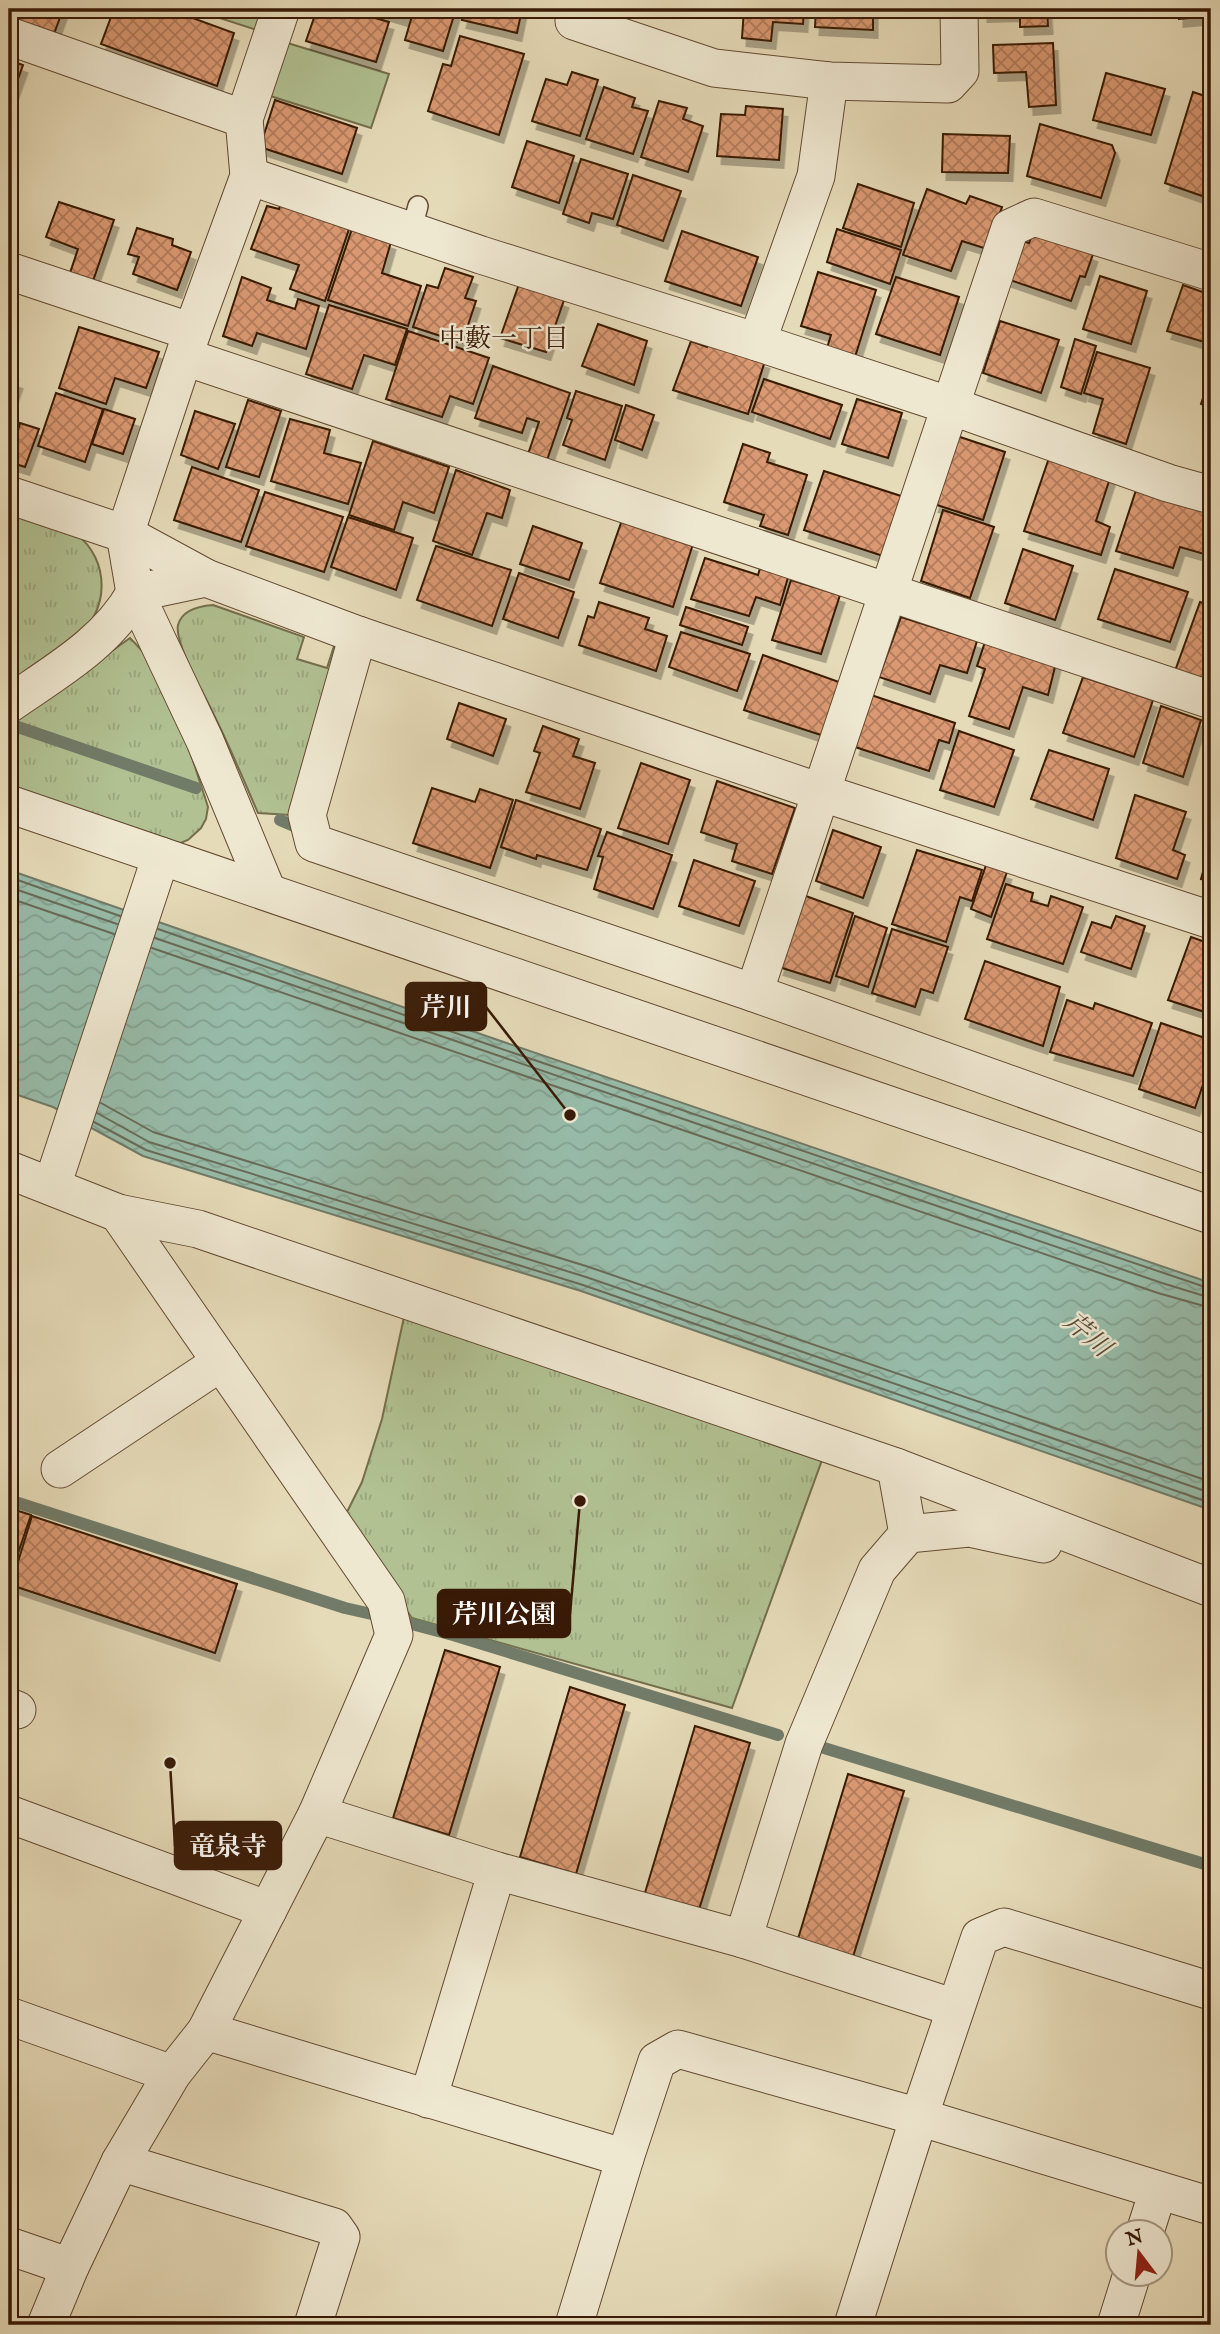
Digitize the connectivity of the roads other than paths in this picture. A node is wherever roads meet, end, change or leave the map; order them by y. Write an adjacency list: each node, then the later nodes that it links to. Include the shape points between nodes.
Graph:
1 (281, 9): 6 (street)
2 (577, 9): 5 (street, via 574,21 714,68)
3 (959, 9): 5 (street, via 960,71 948,84 916,92)
4 (9, 36): 6 (street)
5 (829, 81): 10 (street, via 816,176)
6 (244, 119): 7 (street)
7 (249, 176): 10 (street, via 414,219); 11 (street)
8 (9, 271): 11 (street)
9 (1211, 272): 12 (street, via 1034,217 1010,228)
10 (757, 342): 12 (street)
11 (189, 344): 15 (street); 18 (street)
12 (951, 406): 14 (street); 18 (street)
13 (9, 495): 15 (street)
14 (1211, 495)
15 (125, 534): 16 (street); 17 (street)
16 (206, 578): 17 (street); 19 (street)
17 (135, 593): 21 (street, via 126,610 93,645); 25 (street, via 205,741)
18 (888, 593): 20 (street); 22 (street)
19 (358, 635): 22 (street); 27 (street, via 307,815 314,843)
20 (1211, 700)
21 (9, 704)
22 (820, 792): 26 (street); 27 (street)
23 (9, 804): 24 (street)
24 (158, 869): 25 (street); 30 (street)
25 (267, 891): 32 (street)
26 (1211, 920)
27 (757, 985): 28 (street)
28 (1211, 1156)
29 (9, 1170): 30 (street)
30 (55, 1176): 31 (street)
31 (118, 1213): 33 (street); 34 (street, via 198,1229)
32 (1211, 1215)
33 (221, 1362): 35 (street); 40 (street, via 386,1601 394,1635)
34 (896, 1468): 36 (street); 37 (street)
35 (60, 1469)
36 (908, 1534): 37 (street, via 969,1528); 43 (street, via 877,1570 804,1745)
37 (1164, 1572): 38 (street)
38 (1211, 1588)
39 (9, 1814): 42 (street)
40 (317, 1814): 41 (street); 42 (street)
41 (497, 1871): 43 (street); 49 (street)
42 (268, 1910): 47 (street)
43 (743, 1939): 45 (street)
44 (1211, 1991): 45 (street, via 1004,1927 980,1937)
45 (954, 2008): 50 (street)
46 (9, 2016): 48 (street)
47 (206, 2031): 48 (street); 49 (street)
48 (172, 2074): 52 (street)
49 (428, 2099): 51 (street)
50 (919, 2117): 51 (street, via 678,2049 657,2060); 53 (street); 62 (street)
51 (625, 2158): 61 (street)
52 (120, 2162): 57 (street); 60 (street, via 334,2227 341,2237)
53 (1158, 2191): 54 (street); 55 (street)
54 (1211, 2206)
55 (1149, 2218)
56 (9, 2246): 57 (street)
57 (69, 2267): 59 (street)
58 (1128, 2288): 63 (street)
59 (46, 2325)
60 (313, 2325)
61 (574, 2325)
62 (853, 2325)
63 (1116, 2325)

